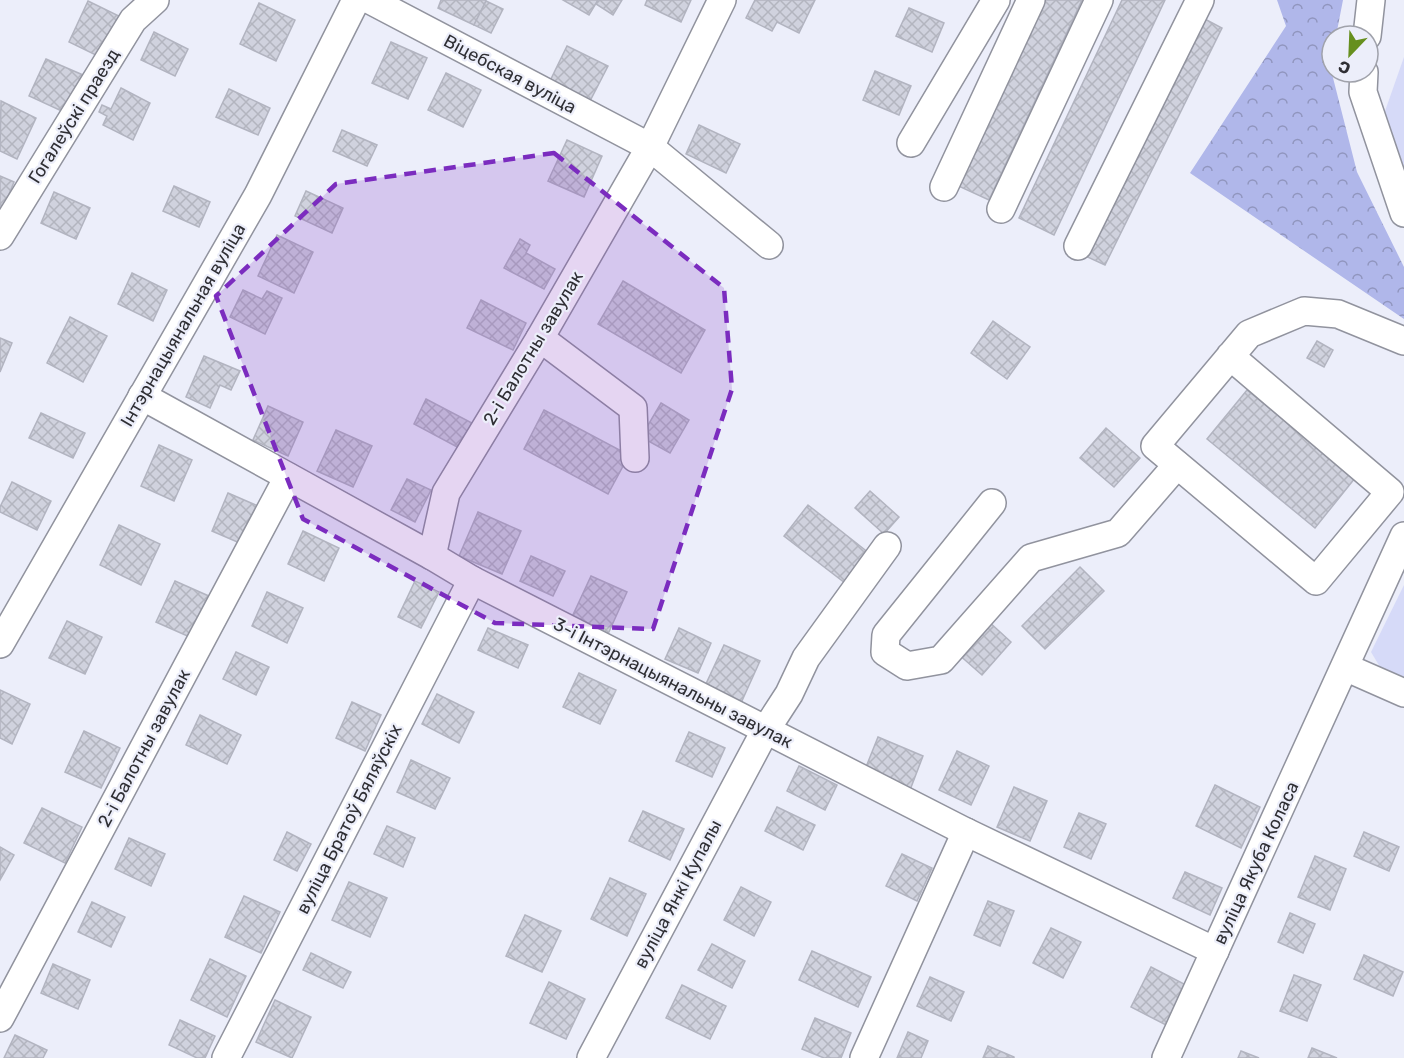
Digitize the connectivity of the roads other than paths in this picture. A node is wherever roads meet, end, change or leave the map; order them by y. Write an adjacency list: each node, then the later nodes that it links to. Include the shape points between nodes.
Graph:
1 (155, 0): 17 (street, Гогалеўскі праезд, via 133,20)
2 (356, 0): 23 (street, Інтэрнацыянальная вуліца, via 258,195)
3 (370, 0): 13 (street, Віцебская вуліца)
4 (722, 0): 13 (street)
5 (996, 0): 12 (street)
6 (1031, 0): 14 (street)
7 (1099, 0): 15 (street)
8 (1200, 0): 19 (street)
9 (1371, 0): 10 (street)
10 (1368, 24)
11 (1363, 84): 16 (street)
12 (911, 143)
13 (650, 147): 18 (street, Віцебская вуліца); 20 (street, 2-і Балотны завулак)
14 (944, 187)
15 (1001, 209)
16 (1404, 213)
17 (0, 237)
18 (769, 244)
19 (1078, 246)
20 (540, 338): 24 (street, via 633,408); 30 (street, 2-і Балотны завулак, via 446,493)
21 (1404, 341): 22 (street, via 1338,314 1304,311 1249,334)
22 (1230, 356): 25 (street, via 1155,446); 25 (street, via 1390,492 1316,581)
23 (142, 396): 26 (street, 3-і Інтэрнацыянальны завулак); 32 (street, Інтэрнацыянальная вуліца)
24 (635, 458)
25 (1177, 465): 27 (street, via 1118,533 1031,558 941,660 907,666 885,652 886,635)
26 (288, 477): 30 (street, 3-і Інтэрнацыянальны завулак); 38 (street, 2-і Балотны завулак)
27 (992, 503)
28 (1404, 536): 33 (street, вуліца Якуба Коласа)
29 (886, 546): 35 (street, вуліца Янкі Купалы, via 806,658 789,694)
30 (432, 556): 31 (street, 3-і Інтэрнацыянальны завулак)
31 (472, 580): 35 (street, 3-і Інтэрнацыянальны завулак); 39 (street, вуліца Братоў Бяляўскіх)
32 (0, 644)
33 (1345, 667): 34 (street); 37 (street, вуліца Якуба Коласа)
34 (1404, 693)
35 (765, 730): 36 (street, 3-і Інтэрнацыянальны завулак); 40 (street, вуліца Янкі Купалы)
36 (966, 832): 37 (street, 3-і Інтэрнацыянальны завулак); 41 (street)
37 (1215, 951): 42 (street, вуліца Якуба Коласа)
38 (0, 1018)
39 (226, 1058)
40 (591, 1058)
41 (864, 1058)
42 (1166, 1058)

